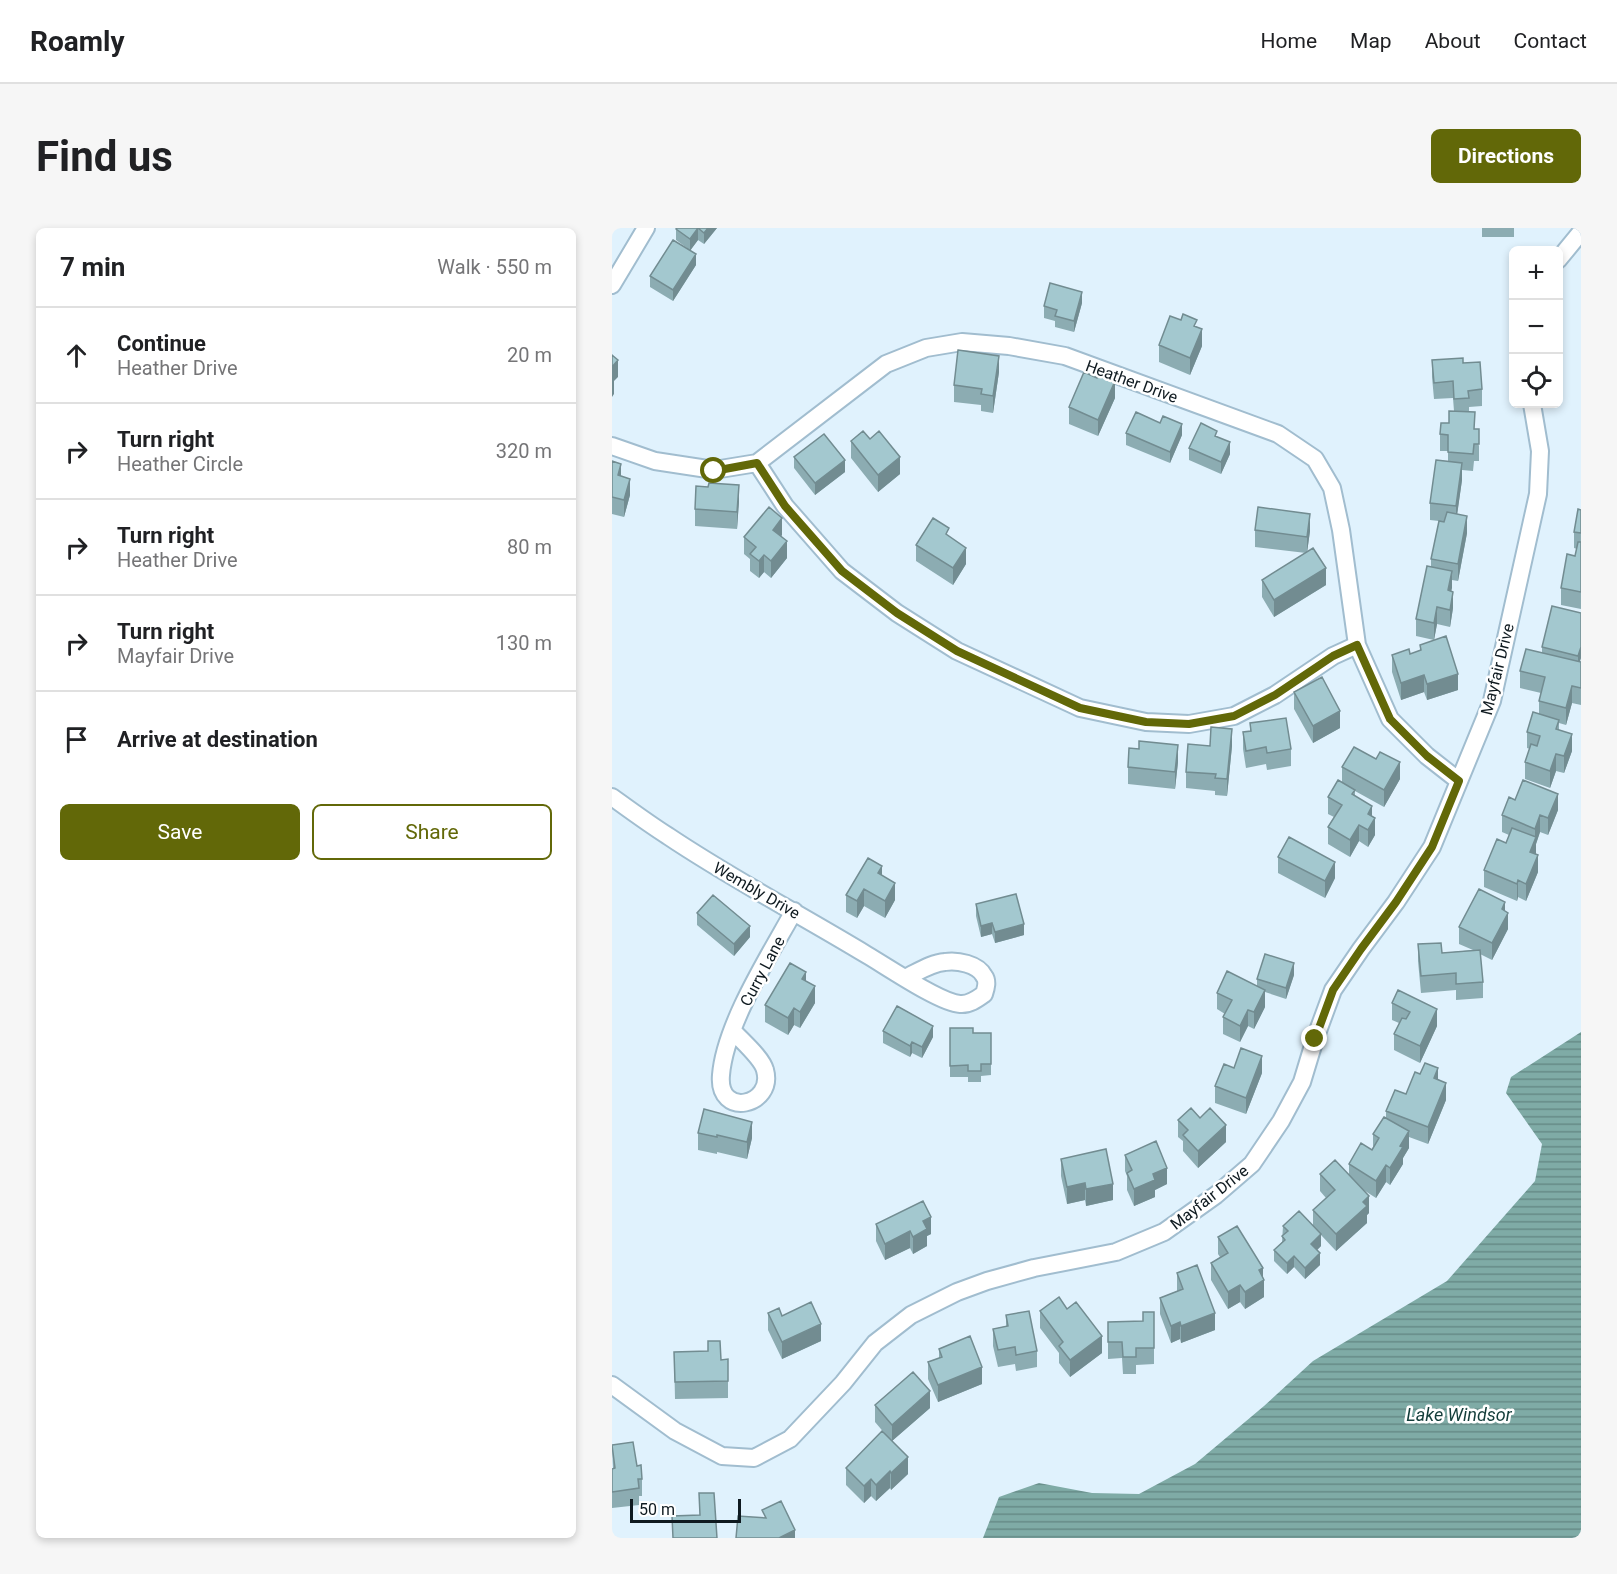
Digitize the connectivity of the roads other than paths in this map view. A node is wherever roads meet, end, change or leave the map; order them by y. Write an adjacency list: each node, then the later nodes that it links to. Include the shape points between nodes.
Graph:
1 (646, 228): 4 (street)
2 (1581, 231): 3 (street)
3 (1563, 254)
4 (612, 285)
5 (1533, 408): 9 (street, Mayfair Drive, via 1540,451 1538,494 1492,701)
6 (612, 446): 7 (street, Heather Drive, via 655,461 714,471)
7 (757, 463): 8 (street, via 785,506 842,571 888,606 957,651 1080,708 1146,722 1189,724 1234,716); 8 (street, Heather Drive, via 886,364 926,348 962,342 1065,356 1278,434 1315,459 1332,488)
8 (1357, 645): 9 (street, Heather Drive, via 1390,719)
9 (1459, 781): 14 (street, Mayfair Drive, via 1432,847 1333,990 1302,1082 1281,1121 1252,1164 1216,1195 1164,1232 1116,1252 987,1281 911,1315 875,1343 790,1439 754,1458 722,1456 675,1431)
10 (612, 797): 11 (street, Wembly Drive, via 668,837)
11 (794, 911): 12 (street, Wembly Drive); 13 (street, Curry Lane, via 758,975)
12 (905, 978)
13 (733, 1031)
14 (612, 1385)

